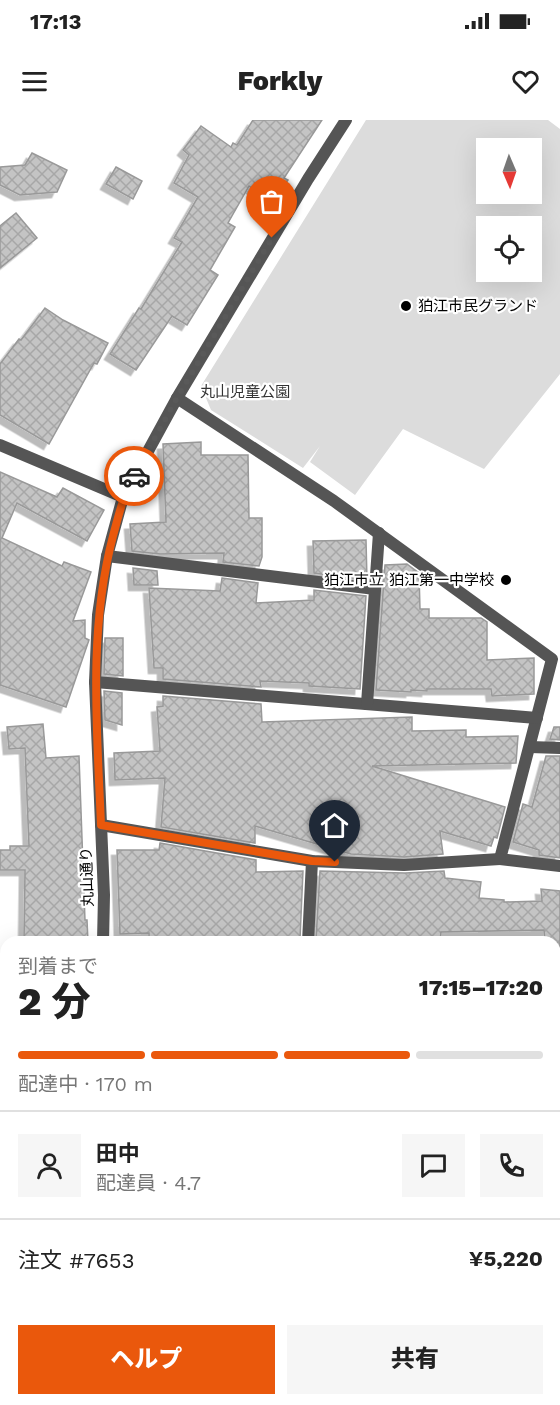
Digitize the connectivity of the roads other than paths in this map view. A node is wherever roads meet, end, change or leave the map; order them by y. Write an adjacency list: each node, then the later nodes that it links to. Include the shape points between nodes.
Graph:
1 (346, 120): 2 (street, 丸山通り)
2 (177, 398): 4 (street, 丸山通り); 5 (street)
3 (0, 445): 4 (street)
4 (123, 497): 6 (street, 丸山通り)
5 (379, 533): 7 (street); 10 (street, via 552,659)
6 (107, 556): 7 (street); 8 (street, 丸山通り, via 98,615)
7 (375, 589): 9 (street)
8 (95, 682): 9 (street); 13 (street, 丸山通り)
9 (367, 704): 10 (street)
10 (537, 718): 11 (street)
11 (530, 747): 12 (street); 14 (street)
12 (560, 748)
13 (101, 825): 15 (street); 17 (street, 丸山通り)
14 (500, 859): 15 (street, via 404,866); 16 (street)
15 (312, 861): 18 (street)
16 (560, 866)
17 (103, 936)
18 (308, 936)

